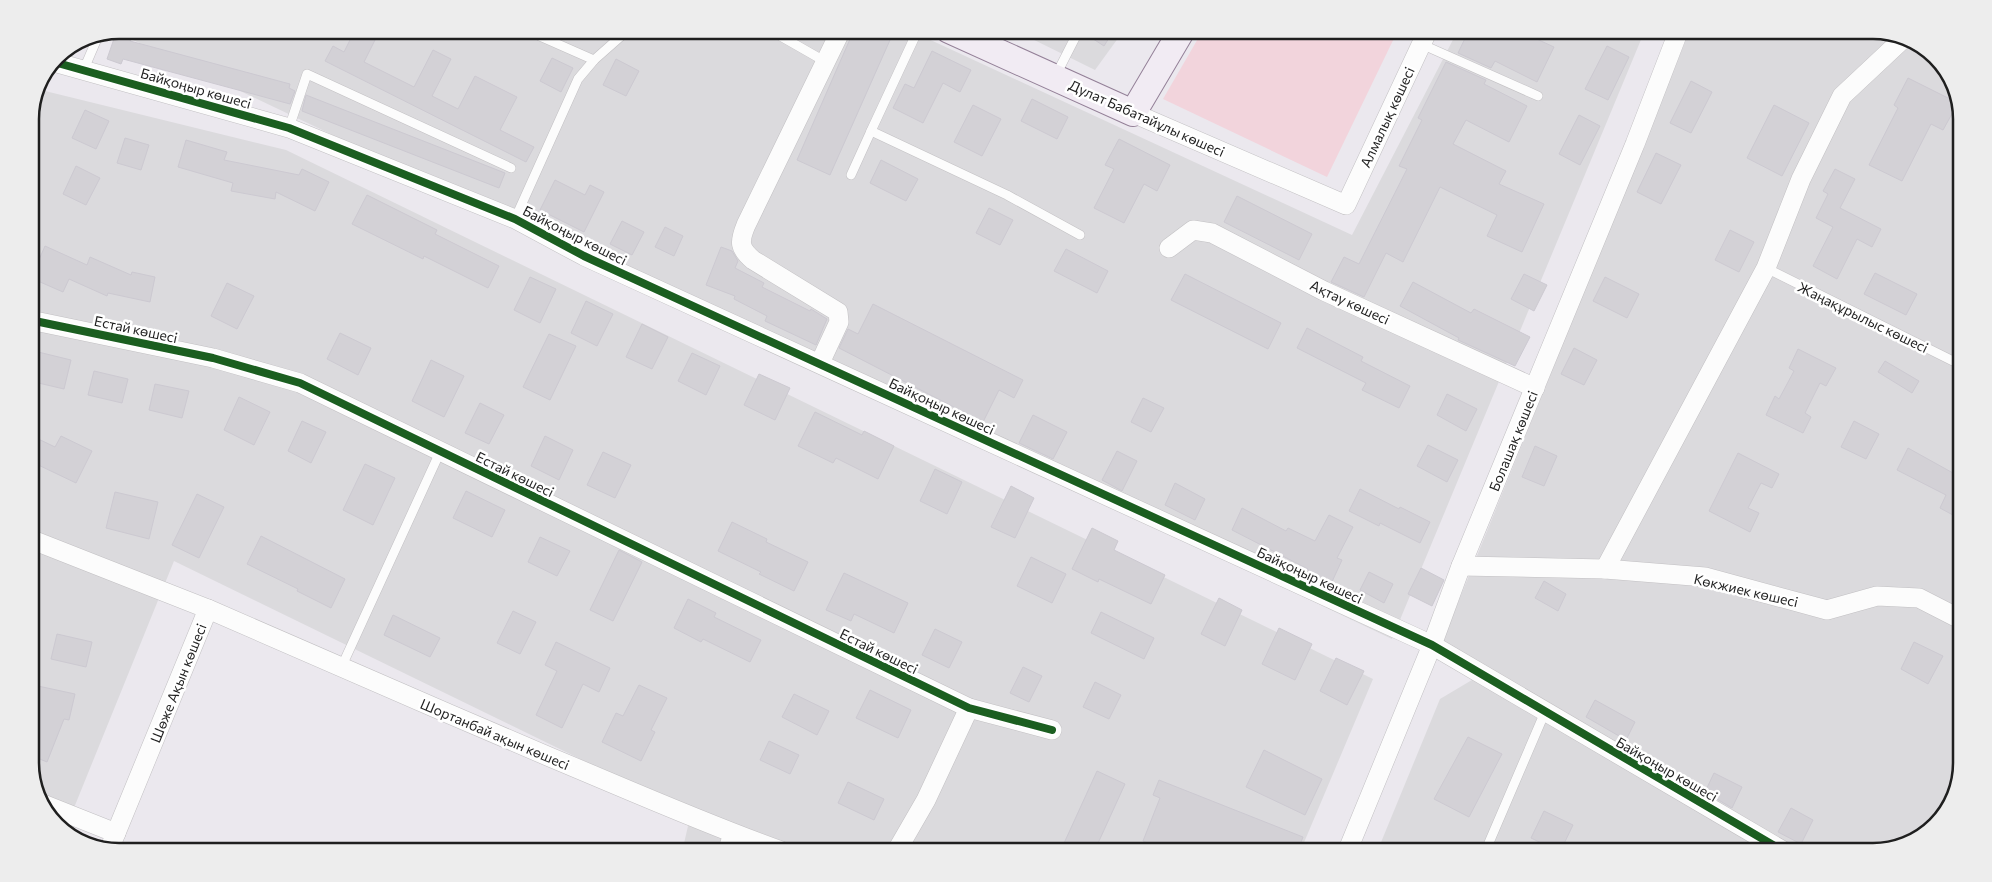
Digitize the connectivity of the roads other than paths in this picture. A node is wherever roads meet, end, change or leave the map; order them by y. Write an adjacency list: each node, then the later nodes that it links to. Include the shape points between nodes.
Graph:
1 (546, 39): 14 (lane)
2 (618, 39): 14 (lane)
3 (786, 39): 15 (lane)
4 (837, 39): 15 (street)
5 (914, 39): 22 (lane)
6 (969, 39): 18 (street, Дулат Бабатайұлы көшесі)
7 (1074, 39): 18 (lane)
8 (1177, 39): 20 (street)
9 (1424, 39): 25 (street, Алмалық көшесі)
10 (1429, 39): 19 (lane)
11 (1676, 39): 33 (street, Болашақ көшесі)
12 (95, 42): 17 (lane)
13 (1898, 43): 29 (street, via 1842,96 1801,179)
14 (594, 60): 26 (lane, via 578,79)
15 (826, 62): 32 (street, via 746,225 741,244 753,260 838,312 840,322)
16 (61, 64): 17 (street, Байқоңыр көшесі)
17 (84, 69): 21 (street, Байқоңыр көшесі)
18 (1055, 78): 20 (street, Дулат Бабатайұлы көшесі)
19 (1538, 96)
20 (1133, 112): 25 (street, Дулат Бабатайұлы көшесі)
21 (289, 128): 23 (lane, via 307,74); 26 (street, Байқоңыр көшесі)
22 (872, 131): 24 (lane); 27 (lane, via 1007,195)
23 (511, 168)
24 (851, 175)
25 (1346, 205)
26 (515, 219): 32 (street, Байқоңыр көшесі, via 584,256)
27 (1080, 235)
28 (1169, 248): 33 (street, Ақтау көшесі, via 1193,230 1212,233 1324,291)
29 (1766, 268): 31 (lane, Жаңақұрылыс көшесі); 37 (street)
30 (39, 322): 34 (street, Естай көшесі, via 213,358 300,383)
31 (1953, 361)
32 (820, 364): 40 (street, Байқоңыр көшесі)
33 (1535, 388): 36 (street, Болашақ көшесі)
34 (440, 452): 41 (lane); 42 (street, Естай көшесі)
35 (39, 542): 38 (street, Шөже Ақын көшесі)
36 (1461, 566): 37 (street, Көкжиек көшесі); 40 (street, Болашақ көшесі)
37 (1605, 569): 39 (street, Көкжиек көшесі, via 1705,577 1827,610 1877,596 1919,598)
38 (208, 608): 41 (street, Шортанбай ақын көшесі); 47 (street, Шөже Ақын көшесі)
39 (1953, 615)
40 (1432, 645): 43 (street, Байқоңыр көшесі); 51 (street, Болашақ көшесі)
41 (341, 668): 46 (street, Шортанбай ақын көшесі)
42 (969, 708): 44 (street, Естай көшесі); 50 (street, via 926,800)
43 (1545, 712): 52 (lane); 53 (street, Байқоңыр көшесі)
44 (1052, 730)
45 (55, 810): 47 (street)
46 (734, 834): 48 (street); 49 (street, Шортанбай ақын көшесі)
47 (113, 842)
48 (730, 843)
49 (759, 843)
50 (901, 843)
51 (1351, 843)
52 (1489, 843)
53 (1770, 843)

